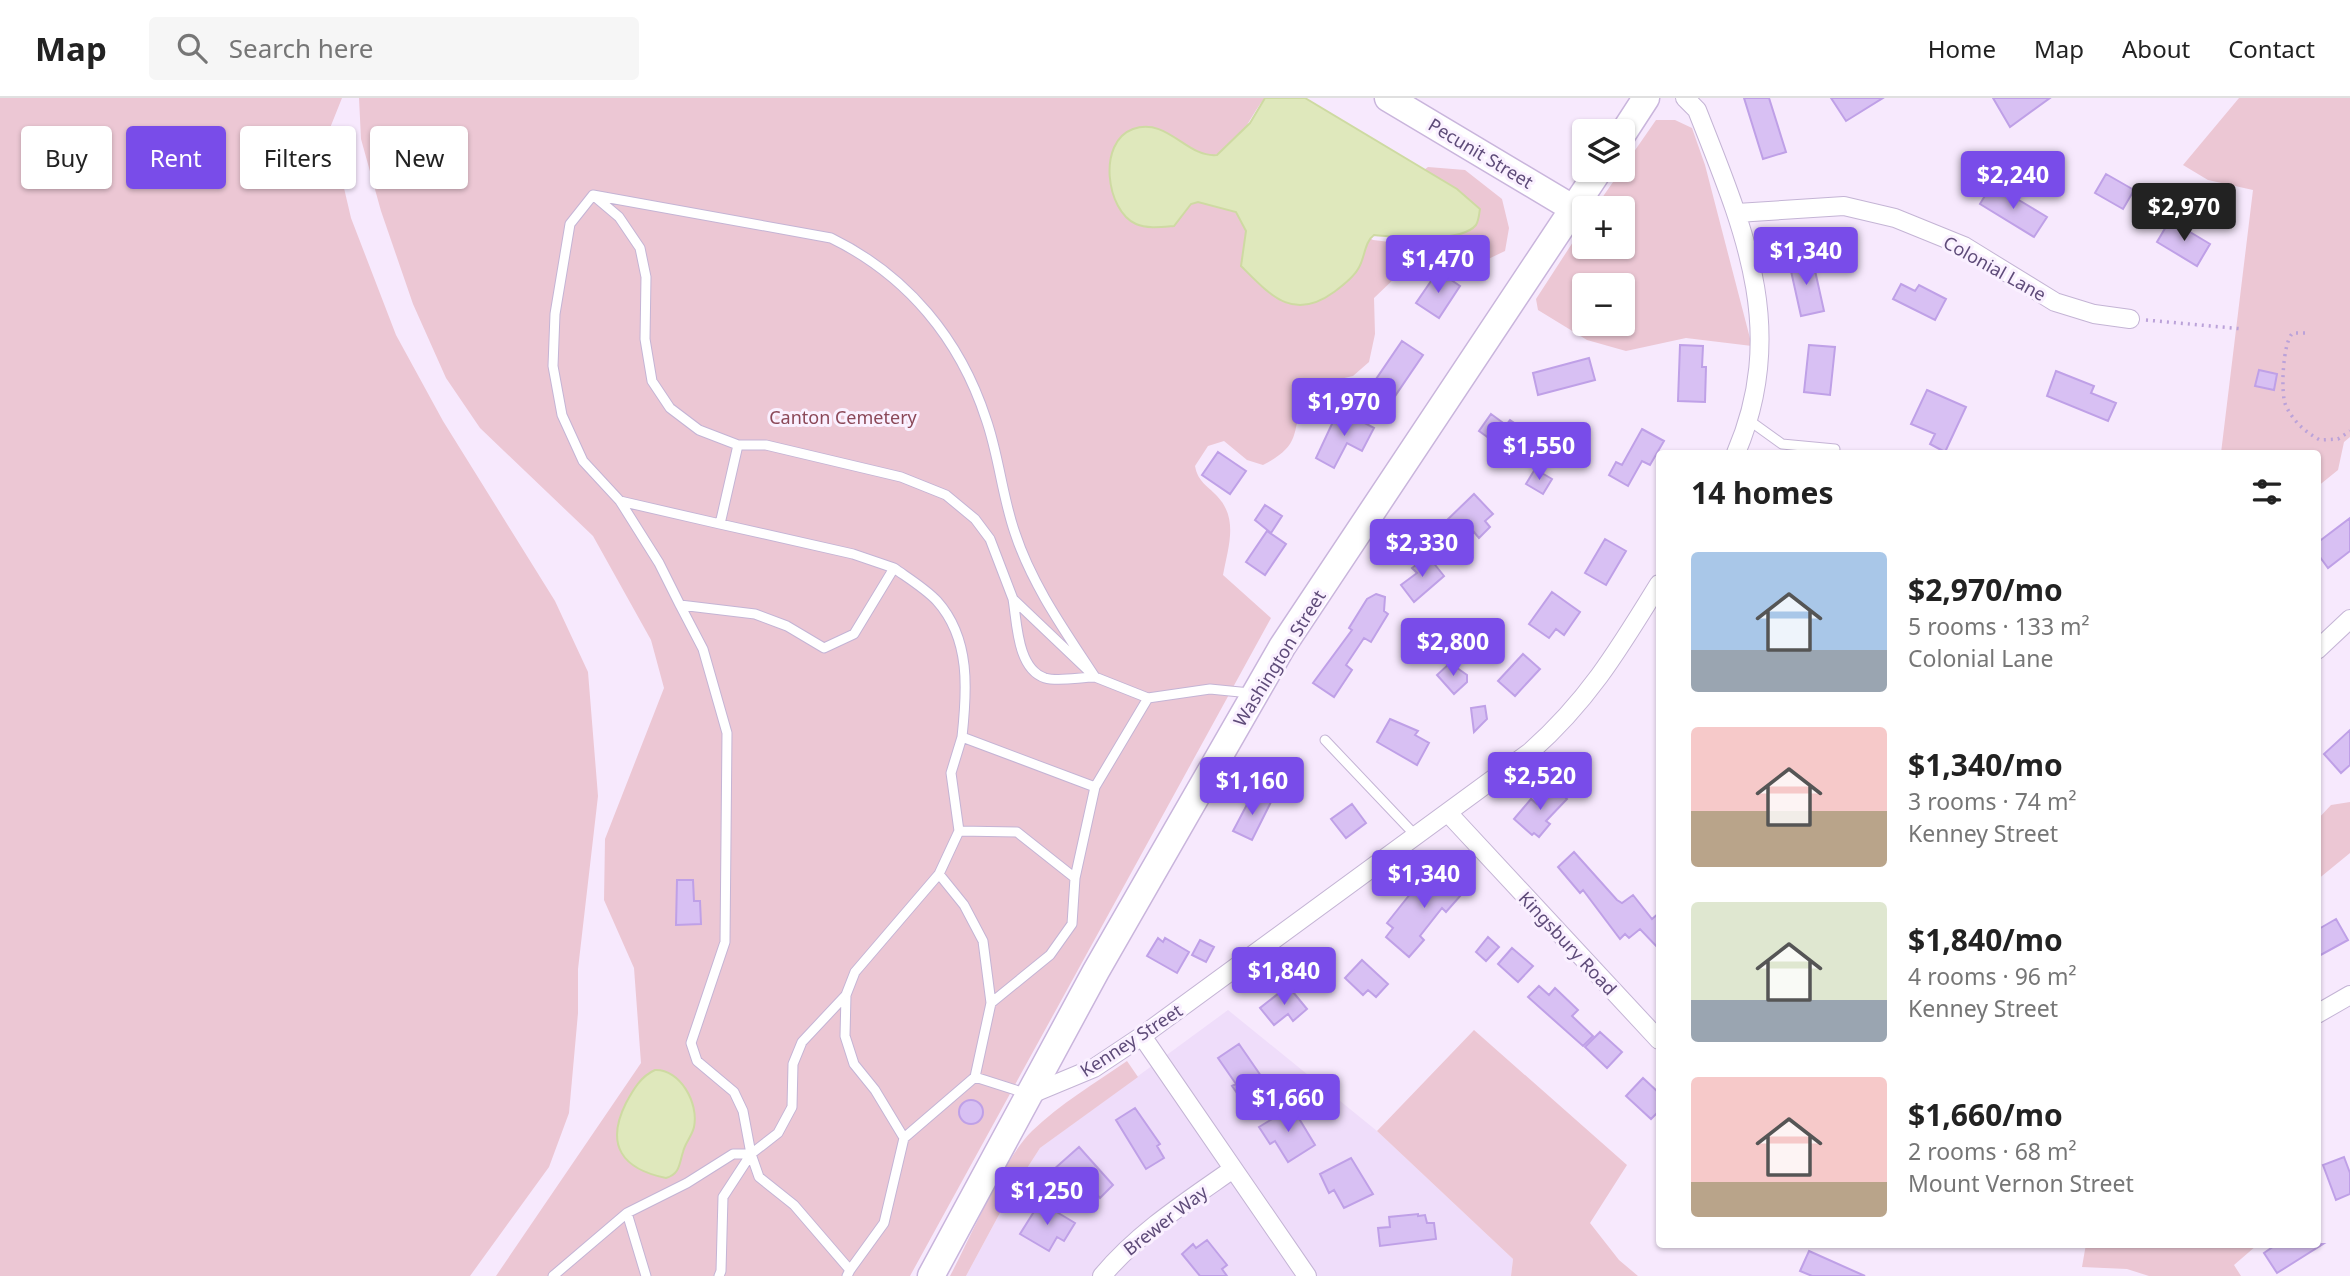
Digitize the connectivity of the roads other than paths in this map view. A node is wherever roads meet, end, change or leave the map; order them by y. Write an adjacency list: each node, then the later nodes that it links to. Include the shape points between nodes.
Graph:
1 (1388, 98): 6 (main road, Pecunit Street)
2 (1646, 98): 4 (main road)
3 (1685, 98): 8 (street, via 1697,110)
4 (1632, 119)
5 (593, 195): 11 (lane, via 619,217 640,248 652,381 670,408 699,430); 14 (lane, via 570,224 555,314 552,366 562,415 583,461); 22 (lane, via 831,238 861,253 933,316 964,362 987,419 1015,533 1049,608)
6 (1572, 208)
7 (1572, 212): 23 (main road, Washington Street)
8 (1737, 213): 9 (street, Colonial Lane, via 1844,206 1895,218 1964,246 2055,302 2094,314); 10 (street, via 1762,337 1759,383)
9 (2130, 318)
10 (1750, 421): 12 (lane, via 1782,444); 13 (street)
11 (738, 444): 15 (lane); 18 (lane, via 765,444 845,462 946,495 975,519 990,539)
12 (1835, 449)
13 (1737, 450)
14 (620, 501): 15 (lane); 19 (lane)
15 (720, 524): 16 (lane, via 853,554)
16 (894, 568): 19 (lane, via 854,634 824,648 755,614); 25 (lane, via 937,602 953,627 968,687)
17 (1656, 589): 28 (street, Kenney Street, via 1605,672 1562,724)
18 (1013, 598): 22 (lane); 22 (lane, via 1020,641 1035,673 1053,679)
19 (680, 605): 42 (lane, via 703,649 726,733 725,942 691,1043 697,1061 734,1092 743,1111)
20 (2350, 619): 21 (street)
21 (2321, 646)
22 (1095, 677): 24 (lane)
23 (1255, 694): 24 (lane, via 1210,689); 40 (main road, Washington Street)
24 (1148, 698): 27 (lane)
25 (962, 737): 27 (lane); 29 (lane, via 951,773)
26 (1325, 740): 30 (lane)
27 (1095, 787): 32 (lane)
28 (1449, 814): 30 (street, Kenney Street); 38 (street, Kingsbury Road)
29 (959, 831): 31 (lane); 32 (lane, via 1017,832)
30 (1417, 837): 37 (street, Kenney Street)
31 (939, 874): 33 (lane, via 855,972); 35 (lane, via 964,905 983,941)
32 (1075, 878): 35 (lane, via 1072,924 1050,955)
33 (846, 995): 41 (lane, via 845,1035 854,1064 876,1090); 42 (lane, via 803,1042 793,1064 792,1107 778,1133)
34 (2350, 995): 36 (street)
35 (991, 1003): 39 (lane)
36 (2321, 1012)
37 (1142, 1035): 40 (street, Kenney Street, via 1094,1068); 43 (street)
38 (1656, 1037)
39 (975, 1077): 40 (lane); 41 (lane)
40 (1029, 1095): 49 (main road, Washington Street)
41 (904, 1138): 45 (lane, via 884,1223)
42 (751, 1154): 44 (lane, via 733,1154); 45 (lane, via 759,1177 794,1205); 48 (lane, via 723,1197)
43 (1233, 1170): 50 (street, Brewer Way, via 1150,1227); 51 (street)
44 (627, 1213): 46 (lane); 47 (lane)
45 (848, 1273)
46 (553, 1276)
47 (646, 1276)
48 (719, 1276)
49 (931, 1276)
50 (1102, 1276)
51 (1307, 1276)

